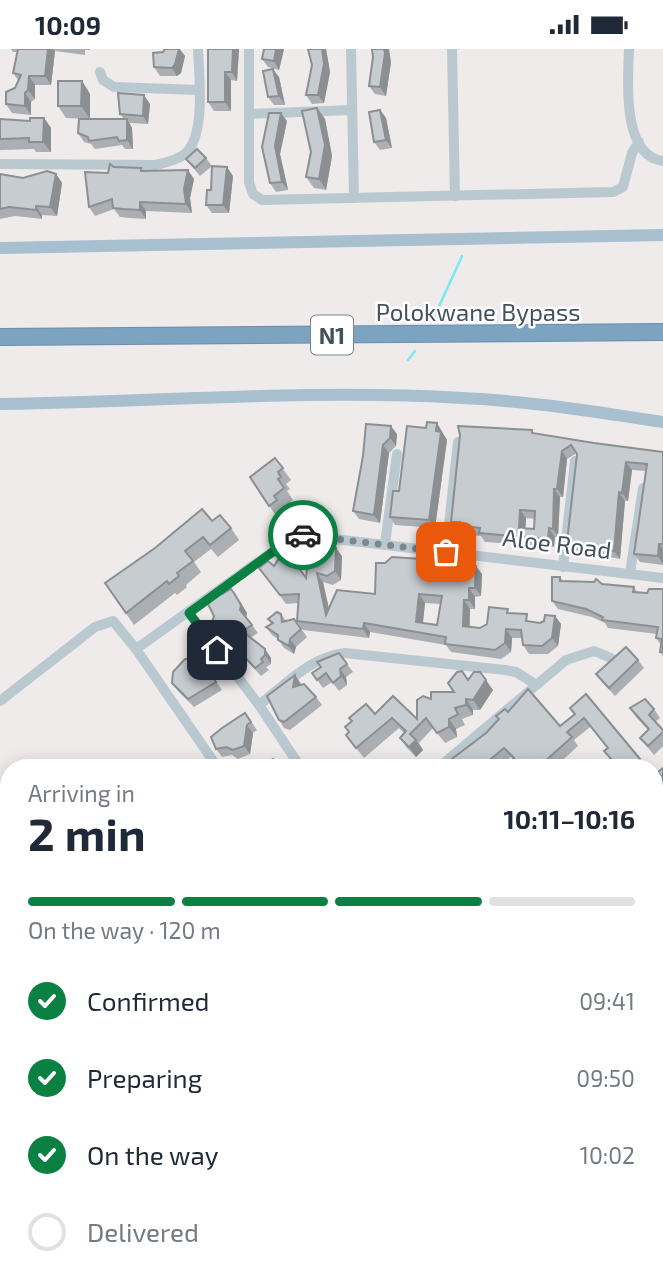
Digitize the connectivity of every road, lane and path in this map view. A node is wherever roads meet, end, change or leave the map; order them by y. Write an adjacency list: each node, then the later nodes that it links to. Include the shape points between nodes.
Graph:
1 (198, 49): 7 (street)
2 (249, 49): 9 (street)
3 (351, 49): 8 (street)
4 (452, 49): 13 (street)
5 (629, 49): 10 (street, via 628,108)
6 (100, 72): 7 (street, via 114,87)
7 (199, 90): 12 (street, via 194,141 177,159 155,165)
8 (352, 110): 9 (street); 14 (street)
9 (249, 114): 14 (street, via 249,182 256,197)
10 (639, 142): 11 (street, via 651,157); 13 (street, via 623,187 613,192)
11 (663, 161)
12 (0, 164)
13 (455, 196): 14 (street)
14 (354, 198)
15 (663, 235): 16 (main road)
16 (0, 248)
17 (663, 332): 18 (highway, Polokwane Bypass / N1)
18 (0, 337)
19 (0, 404): 20 (main road, via 460,397)
20 (663, 422)
21 (458, 442): 26 (street)
22 (397, 454): 25 (street)
23 (575, 461): 27 (street)
24 (643, 488): 28 (street)
25 (385, 544): 26 (street, Aloe Road); 30 (street, Aloe Road, via 301,535)
26 (446, 552): 27 (street, Aloe Road)
27 (564, 567): 28 (street, Aloe Road)
28 (630, 573): 29 (street, Aloe Road)
29 (663, 577)
30 (189, 613): 31 (street, Aloe Road); 35 (street)
31 (141, 645): 34 (street, via 116,624 105,622); 36 (street)
32 (611, 658): 33 (street, via 594,651 581,653)
33 (535, 684): 35 (street, via 505,670 331,654); 38 (street)
34 (0, 701)
35 (259, 705): 37 (street)
36 (212, 759)
37 (295, 759)
38 (448, 759)

